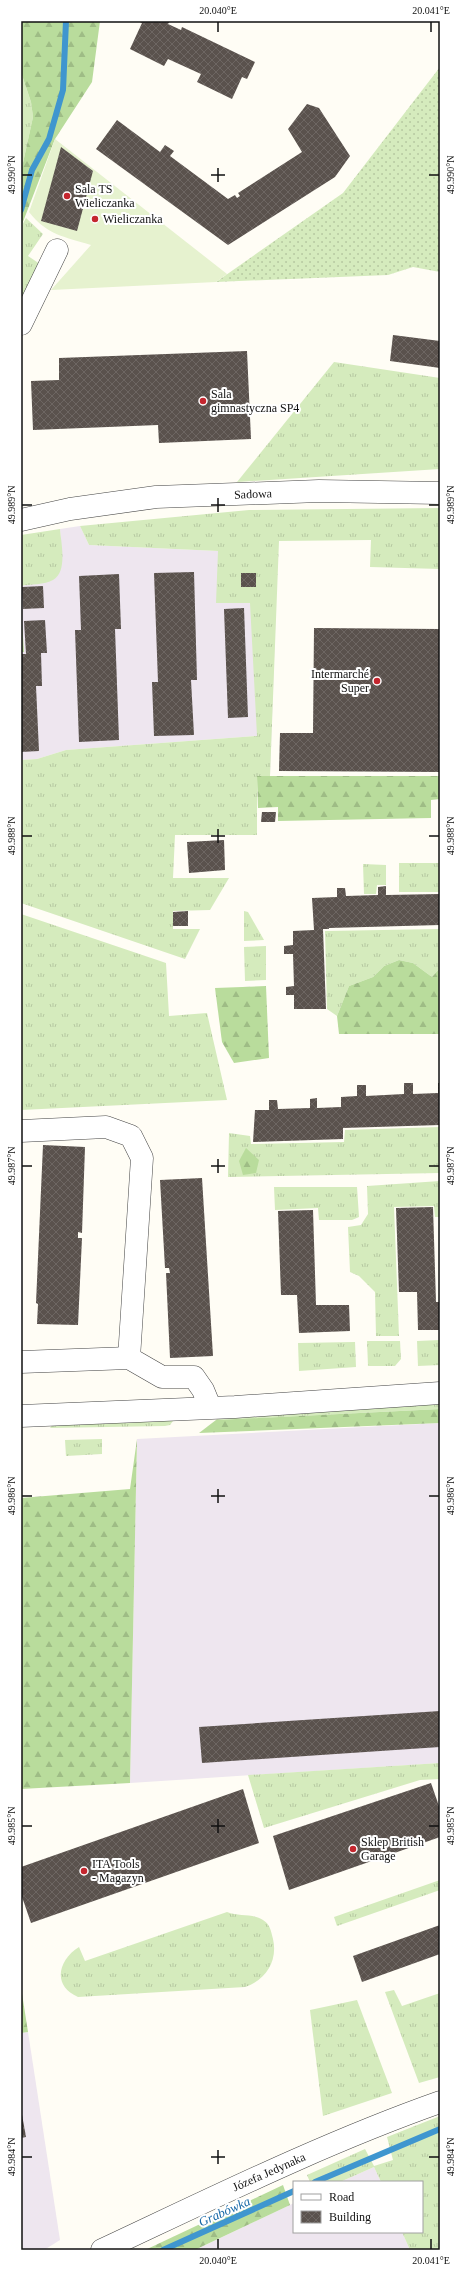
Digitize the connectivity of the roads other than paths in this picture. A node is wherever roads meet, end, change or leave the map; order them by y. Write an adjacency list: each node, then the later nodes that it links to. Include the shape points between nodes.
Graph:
1 (58, 250): 2 (street)
2 (21, 324)
3 (440, 493): 4 (street, Sadowa, via 319,491 156,497 70,509)
4 (21, 520)
5 (21, 1131): 6 (street, via 106,1127 131,1136 140,1153 142,1158)
6 (129, 1358): 7 (street); 9 (street, via 162,1377 194,1377)
7 (21, 1362)
8 (440, 1393): 9 (street)
9 (210, 1407): 10 (street)
10 (21, 1416)
11 (440, 2102): 12 (street, Józefa Jedynaka, via 392,2119 288,2163)
12 (102, 2250)

